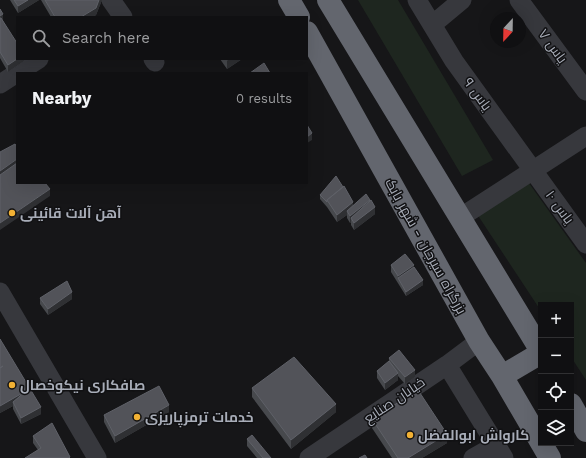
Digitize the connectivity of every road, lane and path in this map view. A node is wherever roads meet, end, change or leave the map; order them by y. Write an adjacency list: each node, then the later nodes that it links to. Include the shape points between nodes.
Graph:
1 (289, 0): 6 (highway)
2 (328, 0): 15 (highway)
3 (462, 0): 5 (street)
4 (519, 0): 12 (street, یاس ۷)
5 (425, 13): 14 (street, یاس ۹, via 454,61)
6 (298, 16)
7 (308, 34): 18 (highway, بزرگراه سیرجان - شهر بابک)
8 (37, 60): 9 (street)
9 (19, 72)
10 (16, 74): 11 (street)
11 (0, 84)
12 (586, 91)
13 (586, 136): 14 (street)
14 (533, 171): 15 (street); 16 (street, یاس ۱۰)
15 (461, 217): 19 (highway)
16 (586, 244)
17 (0, 292): 26 (street)
18 (479, 341): 21 (street, خیابان صنایع); 22 (highway, بزرگراه سیرجان - شهر بابک)
19 (538, 347)
20 (538, 354): 22 (highway)
21 (447, 365): 25 (street); 27 (street, خیابان صنایع)
22 (502, 376): 29 (highway, بزرگراه سیرجان - شهر بابک)
23 (574, 409): 24 (highway)
24 (586, 431)
25 (500, 451): 28 (street)
26 (97, 458)
27 (309, 458)
28 (473, 458)
29 (550, 458)

